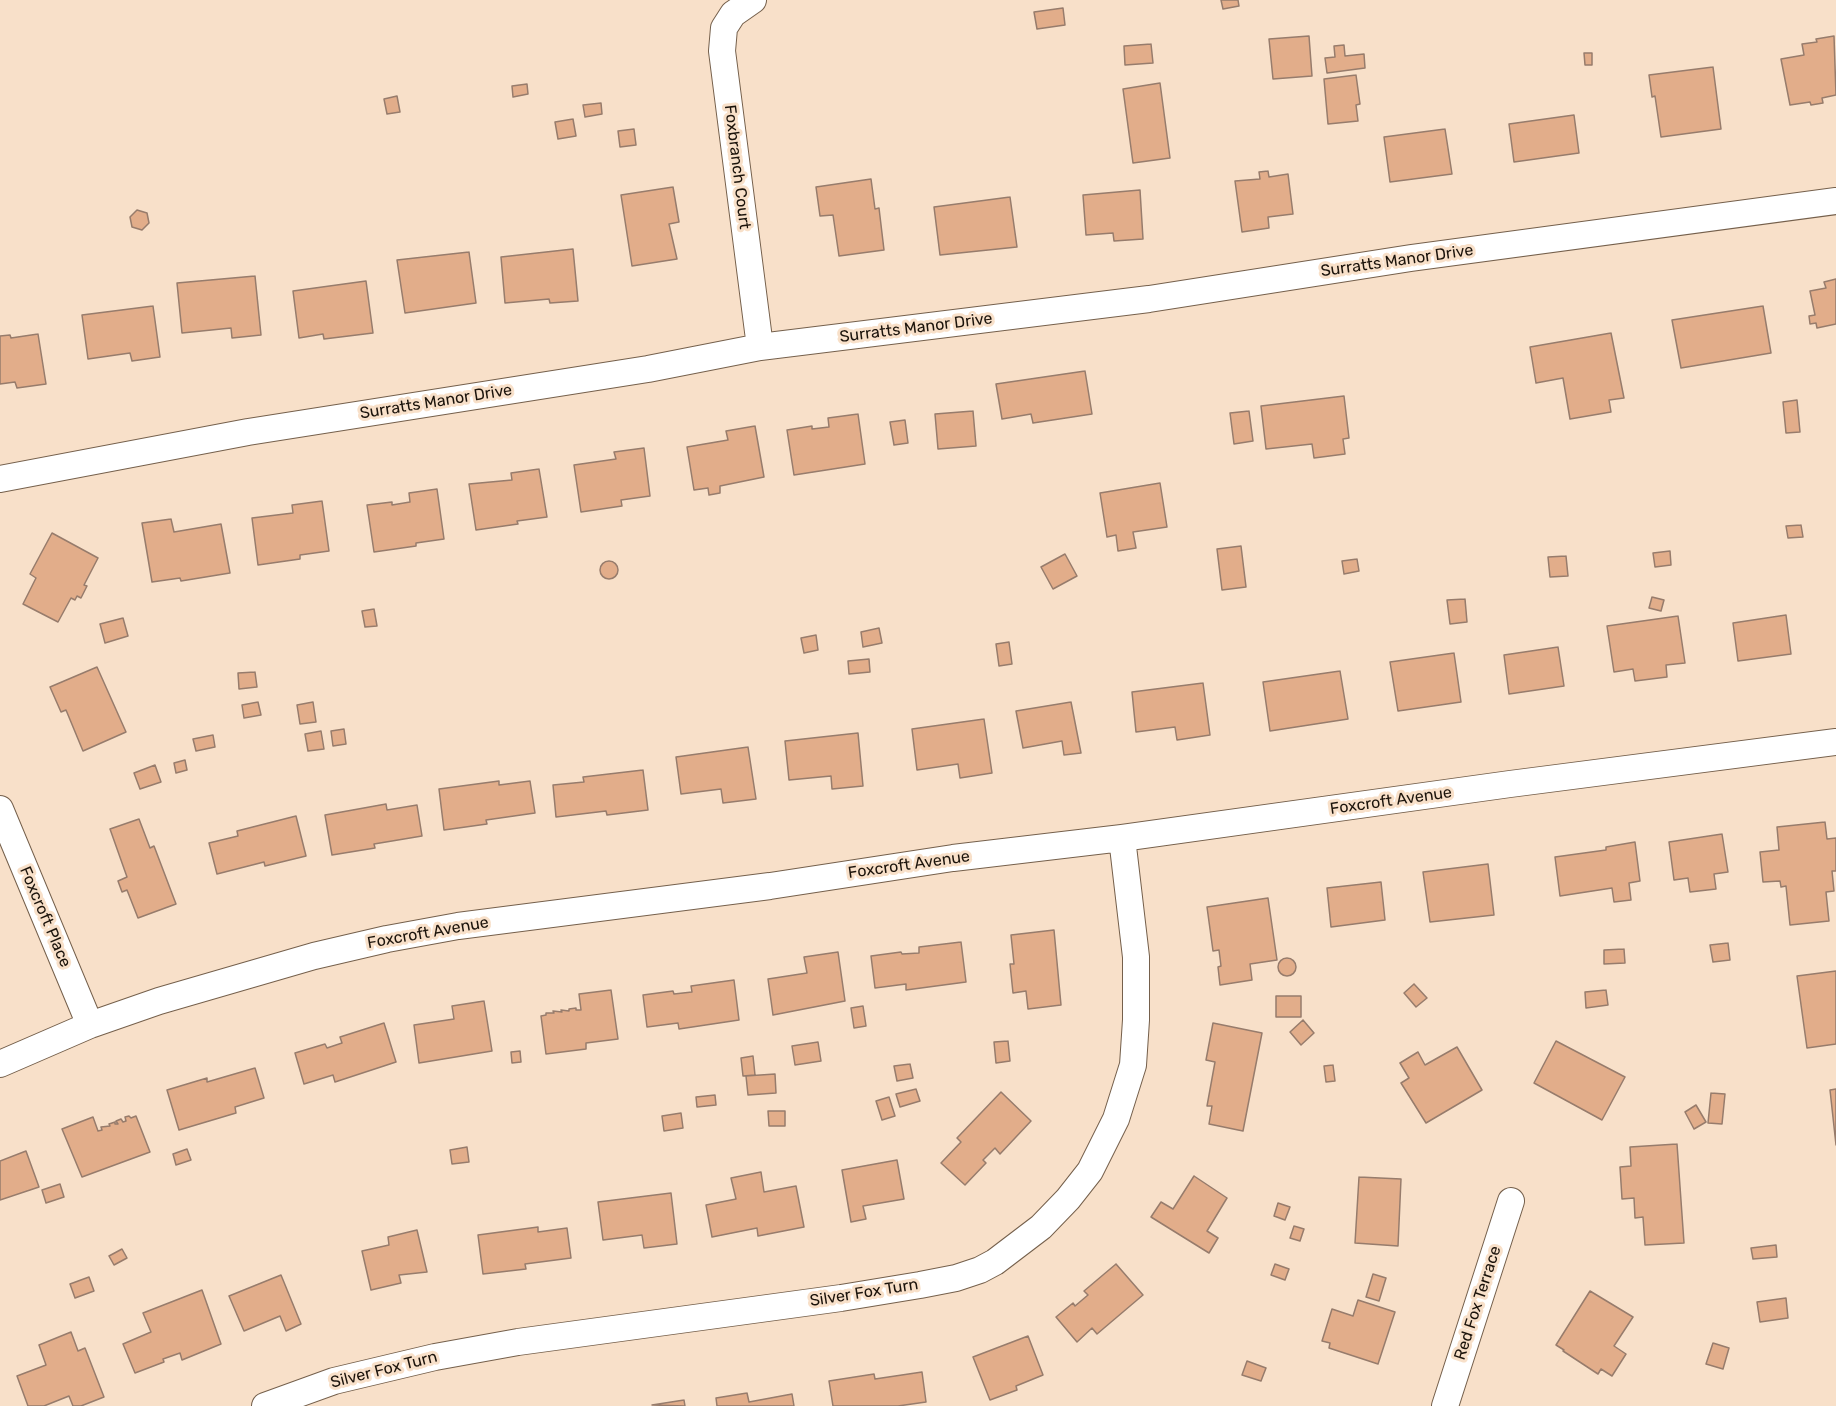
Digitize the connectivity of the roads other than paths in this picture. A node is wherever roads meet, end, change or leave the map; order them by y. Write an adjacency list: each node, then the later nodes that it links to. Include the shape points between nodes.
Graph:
1 (753, 0): 3 (street, Foxbranch Court, via 733,14 724,28 722,51)
2 (1836, 201): 3 (street, Surratts Manor Drive, via 1411,258 1149,299)
3 (760, 347): 4 (street, Surratts Manor Drive, via 636,371 248,432)
4 (0, 479)
5 (1836, 742): 7 (street, Foxcroft Avenue)
6 (0, 809): 8 (street, Foxcroft Place)
7 (1122, 838): 8 (street, Foxcroft Avenue, via 447,928 314,956); 11 (street, Silver Fox Turn, via 1136,957 1133,1065 1116,1119 1090,1171 1041,1227 995,1262 972,1273 920,1285 435,1357 334,1381)
8 (90, 1025): 9 (street, Foxcroft Avenue)
9 (0, 1064)
10 (1511, 1201): 12 (street, Red Fox Terrace)
11 (265, 1406)
12 (1445, 1406)

